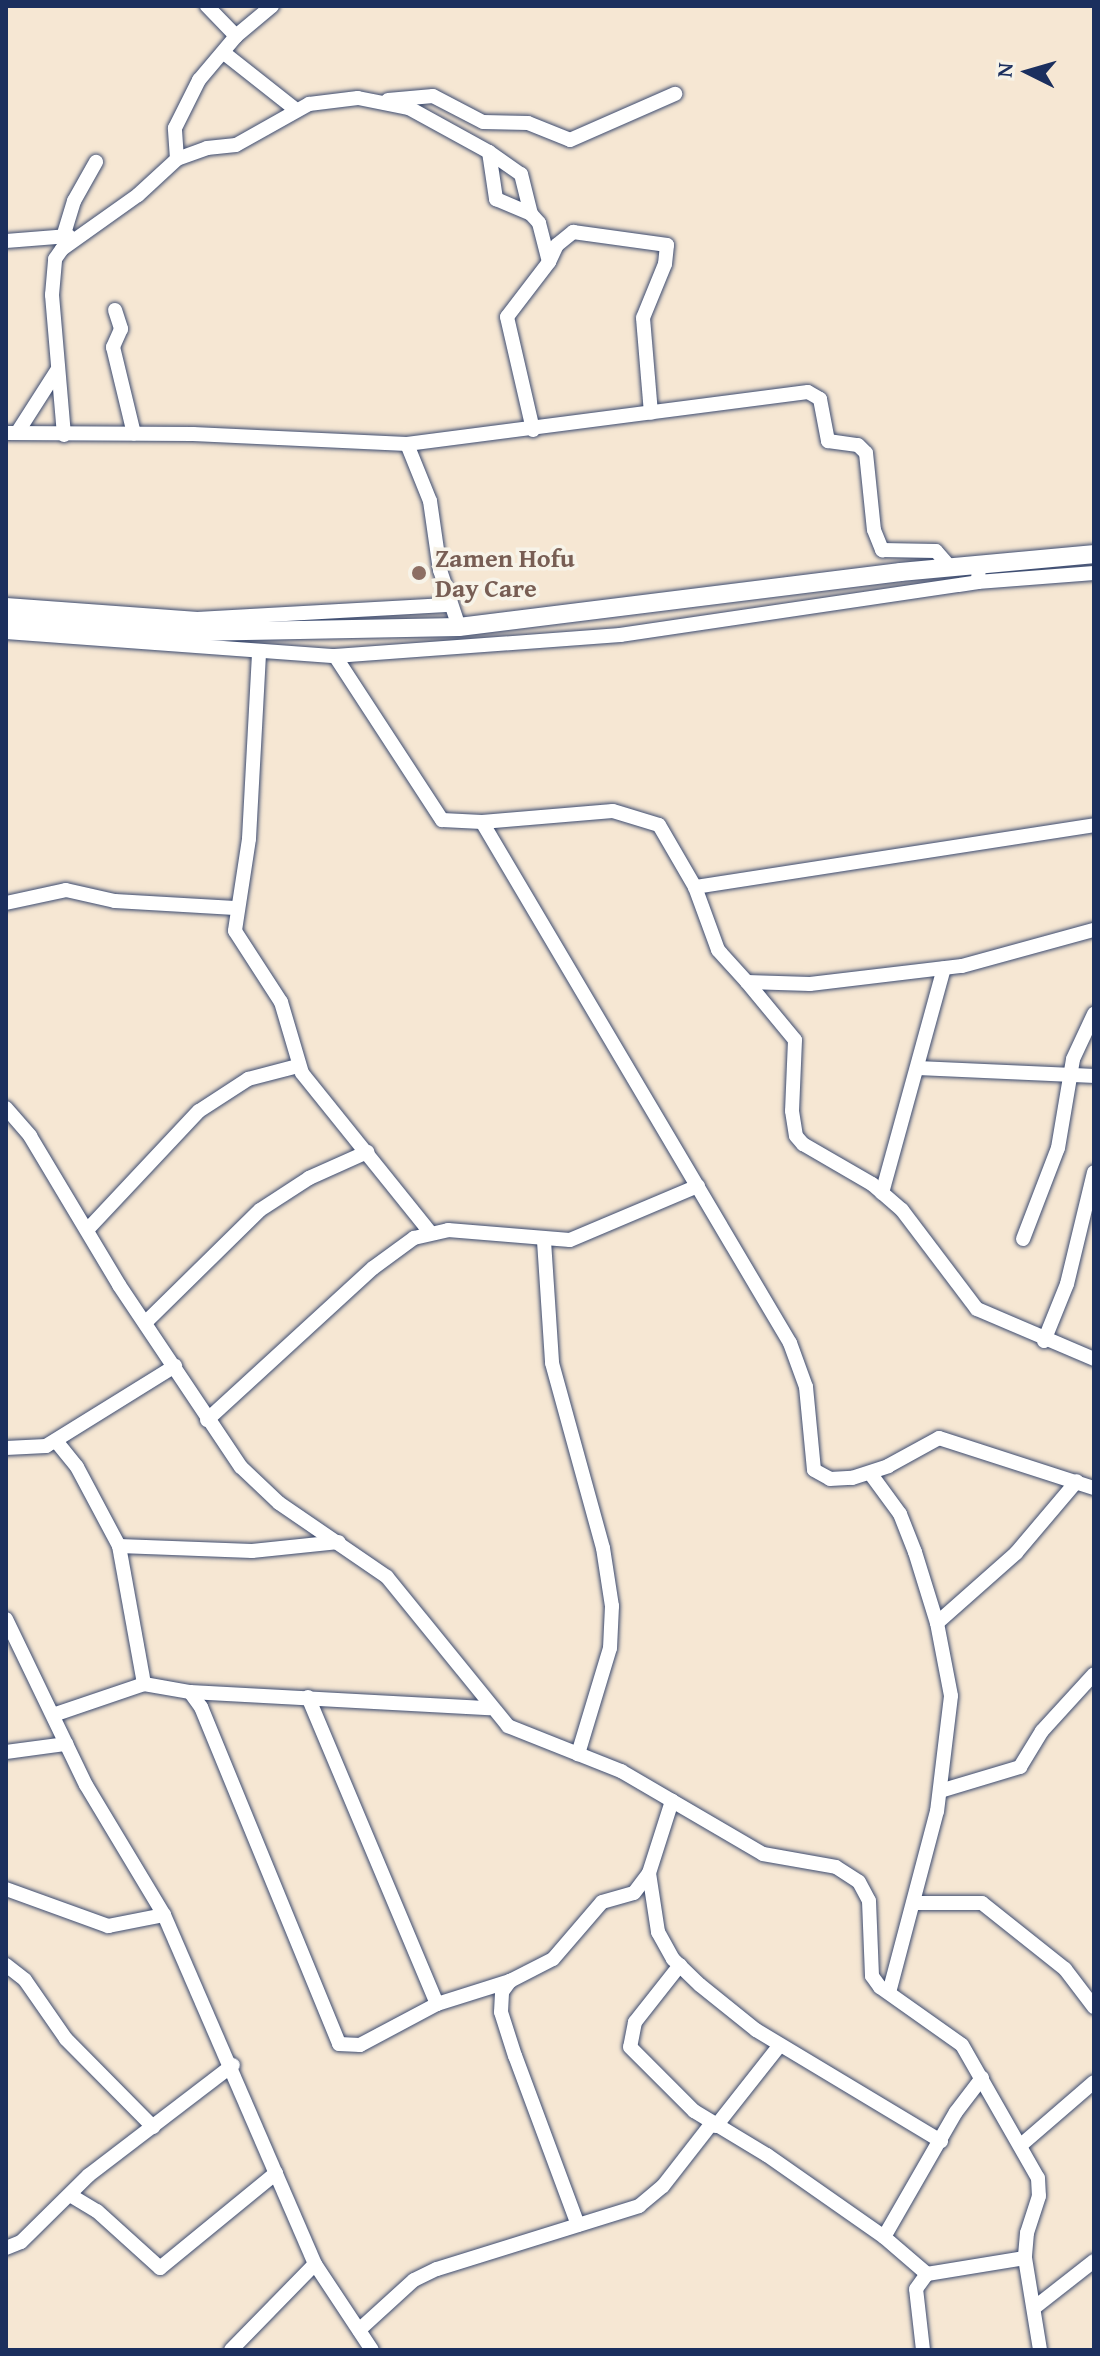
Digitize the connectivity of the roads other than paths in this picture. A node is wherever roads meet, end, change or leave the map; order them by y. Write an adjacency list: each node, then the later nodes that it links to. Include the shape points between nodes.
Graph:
1 (207, 6): 3 (street)
2 (272, 6): 3 (street)
3 (236, 36): 4 (street)
4 (224, 53): 7 (street); 9 (street, via 199,80 179,115)
5 (675, 94): 6 (street, via 570,140 528,123 483,122 433,96)
6 (387, 100): 7 (street, via 344,99); 8 (street)
7 (295, 109): 9 (street, via 236,145)
8 (489, 152): 11 (street, via 521,174); 11 (street, via 496,199)
9 (177, 159): 12 (street, via 138,195)
10 (96, 162): 12 (street, via 74,201)
11 (531, 214): 14 (street, via 539,223)
12 (69, 236): 13 (street); 16 (street, via 52,275)
13 (6, 241)
14 (549, 262): 17 (street, via 557,245 573,232 667,245 665,264 643,318); 18 (street, via 507,317)
15 (115, 310): 20 (street, via 121,329 113,347)
16 (58, 369): 19 (street); 21 (street)
17 (651, 413): 18 (street); 24 (street, via 816,394 828,441 858,445 866,453 874,530 882,550 936,551)
18 (533, 430): 22 (street)
19 (12, 433): 21 (street)
20 (134, 434): 21 (street); 22 (street)
21 (64, 435)
22 (407, 444): 28 (street, via 430,501)
23 (1094, 554): 25 (main road)
24 (949, 566): 25 (main road); 30 (main road)
25 (978, 573): 26 (street); 33 (street, via 620,635)
26 (1094, 573)
27 (6, 605): 28 (street, via 197,619)
28 (451, 605): 30 (street)
29 (6, 617): 30 (main road, via 193,632)
30 (459, 627)
31 (6, 632): 32 (street)
32 (259, 654): 33 (street); 38 (street, via 249,839)
33 (335, 656): 34 (street, via 431,809 453,823)
34 (482, 822): 36 (street, via 581,811 646,817 659,825); 50 (street)
35 (1094, 825): 36 (street)
36 (695, 887): 41 (street, via 718,950)
37 (6, 903): 38 (street, via 66,890 115,901)
38 (235, 908): 43 (street, via 235,931 281,1002)
39 (1094, 930): 40 (street)
40 (944, 968): 41 (street, via 810,984); 44 (street)
41 (747, 982): 51 (street, via 795,1040 791,1098 796,1136)
42 (1094, 1014): 45 (street)
43 (298, 1066): 48 (street); 52 (street, via 248,1079 208,1105)
44 (919, 1068): 45 (street); 51 (street)
45 (1069, 1075): 46 (street); 54 (street, via 1058,1148)
46 (1094, 1076)
47 (6, 1108): 52 (street)
48 (367, 1152): 53 (street); 56 (street, via 284,1192)
49 (1094, 1172): 57 (street, via 1067,1284)
50 (698, 1186): 55 (street, via 587,1236); 63 (street, via 801,1366 814,1470 830,1479)
51 (882, 1193): 57 (street, via 902,1210 977,1309)
52 (88, 1229): 56 (street)
53 (429, 1231): 55 (street); 60 (street, via 373,1268)
54 (1023, 1239)
55 (544, 1241): 79 (street, via 552,1363 603,1548 612,1606 610,1648)
56 (147, 1321): 59 (street)
57 (1044, 1341): 58 (street)
58 (1094, 1359)
59 (175, 1366): 60 (street); 61 (street)
60 (207, 1420): 66 (street, via 257,1483)
61 (56, 1441): 62 (street); 67 (street, via 77,1467)
62 (6, 1448)
63 (870, 1473): 64 (street, via 939,1438); 69 (street, via 900,1514)
64 (1077, 1481): 65 (street); 69 (street, via 1016,1553)
65 (1094, 1488)
66 (339, 1542): 67 (street, via 264,1551); 75 (street, via 387,1577)
67 (119, 1546): 72 (street)
68 (6, 1619): 70 (street)
69 (937, 1623): 80 (street, via 951,1696)
70 (12, 1650): 76 (street)
71 (1094, 1674): 80 (street, via 1042,1731 1020,1767)
72 (144, 1684): 73 (street); 76 (street)
73 (190, 1692): 74 (street); 90 (street, via 201,1707 339,2044 360,2045)
74 (308, 1697): 75 (street); 90 (street)
75 (490, 1708): 79 (street, via 508,1726)
76 (53, 1715): 77 (street)
77 (66, 1744): 78 (street); 85 (street)
78 (6, 1752)
79 (578, 1754): 81 (street)
80 (940, 1791): 84 (street)
81 (672, 1801): 82 (street); 89 (street, via 763,1854 850,1873 869,1901 872,1976)
82 (649, 1873): 87 (street, via 658,1932); 88 (street, via 628,1898 602,1902 553,1959)
83 (6, 1889): 85 (street, via 108,1926)
84 (916, 1903): 89 (street); 91 (street, via 982,1903 1065,1969)
85 (164, 1915): 93 (street)
86 (6, 1965): 97 (street, via 25,1980 66,2039)
87 (680, 1965): 92 (street); 96 (street, via 650,1998 628,2041 679,2099)
88 (510, 1981): 90 (street); 102 (street, via 502,1992 501,2012)
89 (889, 1993): 94 (street, via 945,2028)
90 (437, 2004)
91 (1094, 2007)
92 (780, 2045): 96 (street); 98 (street)
93 (233, 2065): 97 (street); 100 (street)
94 (982, 2078): 98 (street); 99 (street)
95 (1094, 2082): 99 (street)
96 (714, 2125): 102 (street, via 647,2201); 103 (street)
97 (153, 2127): 101 (street)
98 (941, 2141): 103 (street)
99 (1021, 2145): 105 (street, via 1040,2185)
100 (276, 2173): 101 (street, via 160,2268 97,2211); 107 (street)
101 (70, 2195): 104 (street, via 21,2242)
102 (578, 2225): 110 (street, via 414,2280)
103 (884, 2237): 108 (street)
104 (6, 2248)
105 (1025, 2258): 108 (street); 109 (street)
106 (1094, 2261): 109 (street)
107 (315, 2264): 110 (street); 111 (street)
108 (927, 2274): 113 (street, via 916,2289)
109 (1034, 2308): 114 (street)
110 (359, 2330): 112 (street)
111 (231, 2350)
112 (372, 2350)
113 (923, 2350)
114 (1040, 2350)

